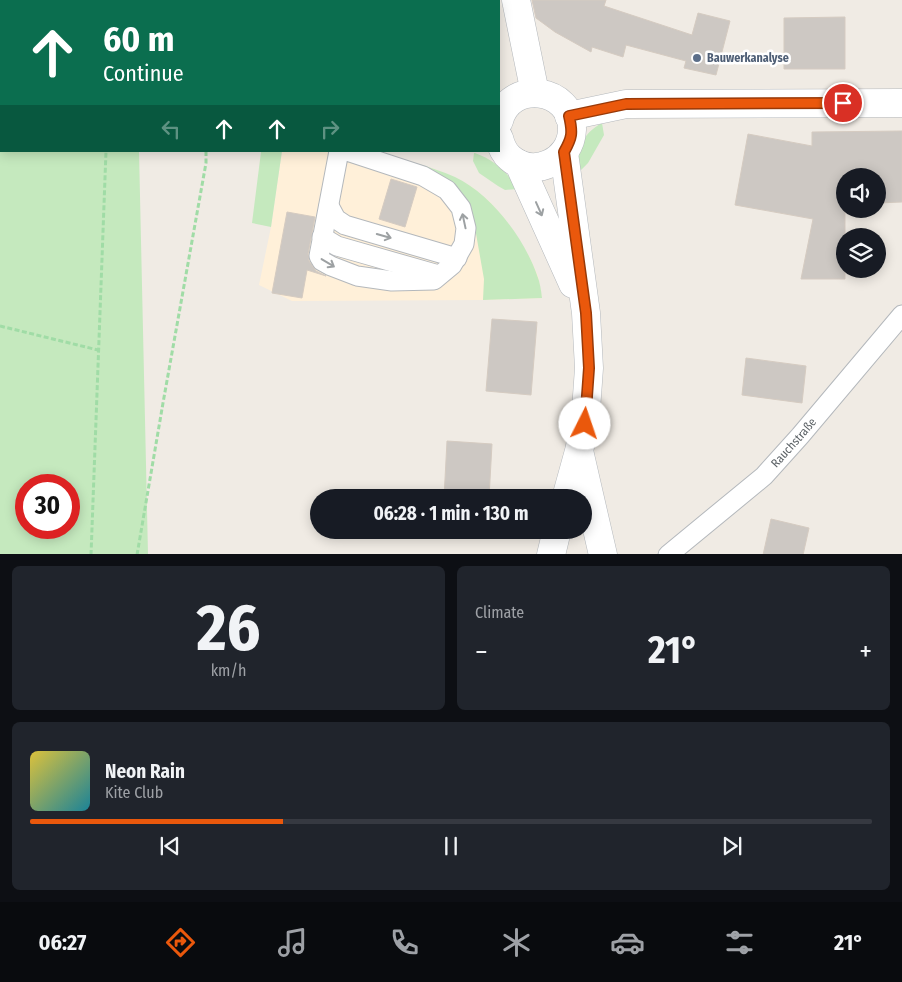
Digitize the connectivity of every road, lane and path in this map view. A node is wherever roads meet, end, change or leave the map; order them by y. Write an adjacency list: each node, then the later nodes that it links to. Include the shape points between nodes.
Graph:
1 (516, 0): 2 (street)
2 (535, 92): 4 (street, via 513,99); 5 (street, via 556,99)
3 (902, 103): 5 (street, via 626,104)
4 (501, 112)
5 (569, 116): 11 (street, via 572,129)
6 (505, 149): 11 (street, via 531,167 555,161); 14 (street, one-way to 14)
7 (106, 152): 17 (path)
8 (206, 152): 22 (path)
9 (339, 152): 12 (lane)
10 (350, 152): 13 (lane, one-way to 10, via 464,244 466,228 461,208 447,190 423,176)
11 (564, 152): 14 (street)
12 (329, 206): 13 (lane, one-way to 13, via 336,219 345,225); 13 (lane, one-way to 13, via 322,237 337,246 440,275)
13 (457, 258)
14 (586, 313): 18 (street, via 589,368 585,424)
15 (902, 315): 25 (lane, Rauchstraße, via 764,476)
16 (0, 326): 17 (path)
17 (98, 350): 21 (path)
18 (579, 451): 19 (street); 24 (street)
19 (568, 489)
20 (555, 539): 23 (street)
21 (90, 554)
22 (137, 554)
23 (551, 554)
24 (604, 554)
25 (668, 554)

